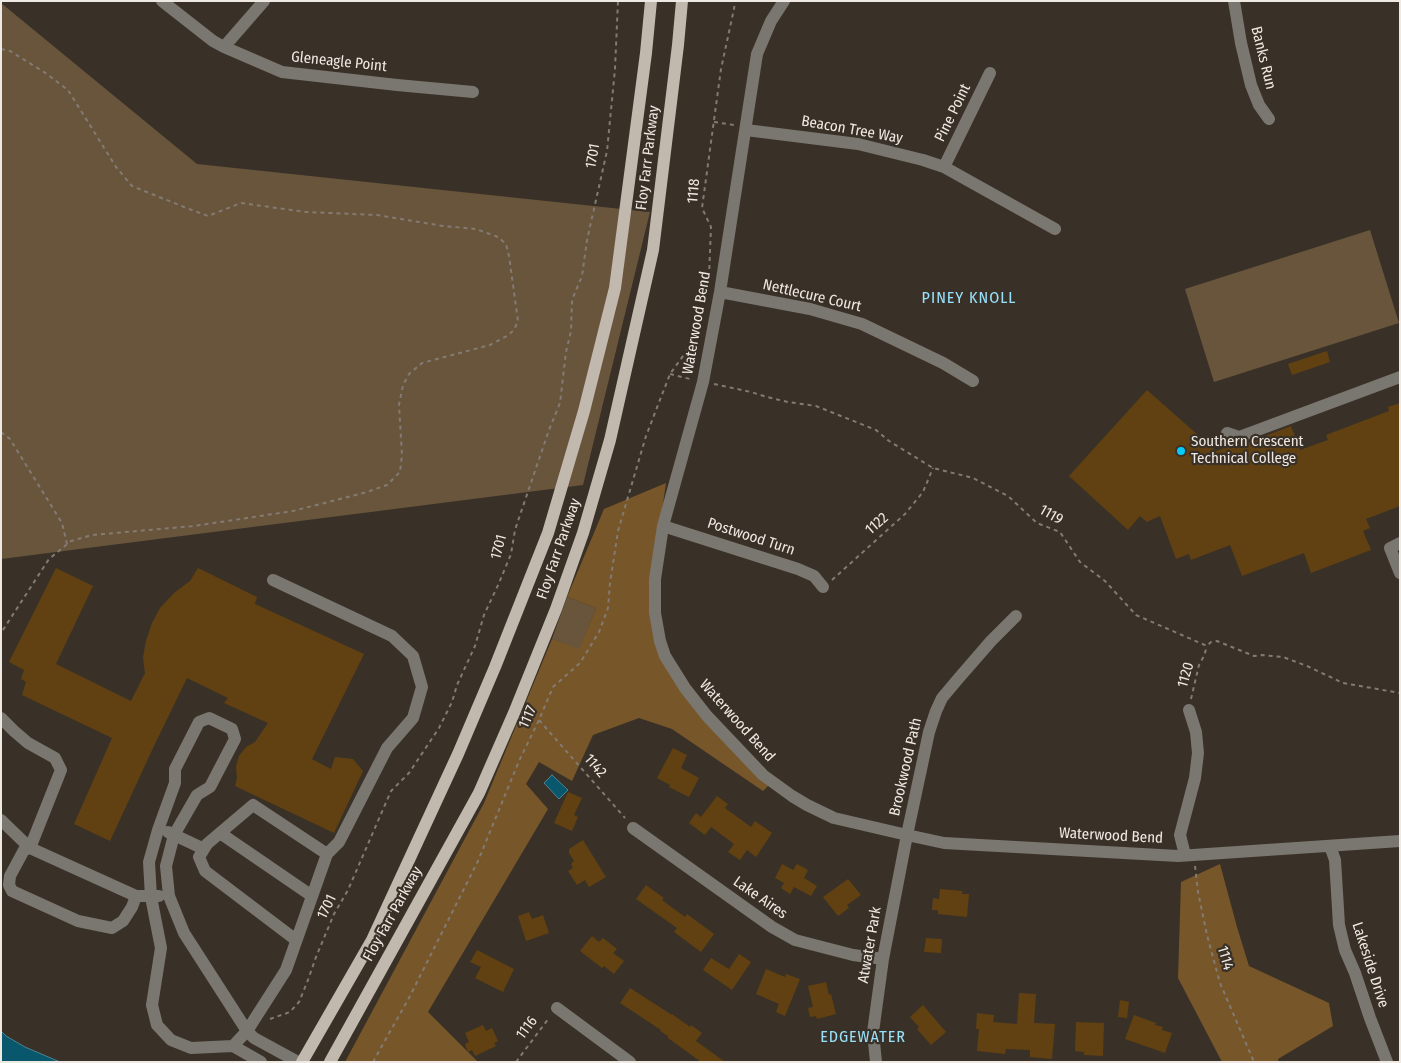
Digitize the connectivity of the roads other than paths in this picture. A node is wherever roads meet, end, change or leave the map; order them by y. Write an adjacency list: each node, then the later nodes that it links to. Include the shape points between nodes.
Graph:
1 (162, 1): 7 (street, Gleneagle Point)
2 (264, 1): 7 (street)
3 (651, 1): 49 (main road, Floy Farr Parkway, via 615,288 584,411 548,533 462,746 376,931)
4 (682, 1): 50 (main road, Floy Farr Parkway, via 653,250 610,440 583,533 556,609 479,793)
5 (784, 1): 11 (street, Waterwood Bend, via 770,21 757,54)
6 (1234, 1): 10 (street, Banks Run, via 1251,85)
7 (224, 47): 9 (street, Gleneagle Point, via 282,72)
8 (990, 73): 12 (street, Pine Point)
9 (473, 92)
10 (1269, 119)
11 (746, 129): 12 (street, Beacon Tree Way, via 858,144); 14 (street, Waterwood Bend)
12 (944, 167): 13 (street, Beacon Tree Way)
13 (1055, 229)
14 (720, 292): 16 (street, Nettlecure Court, via 810,309 862,324); 18 (street, Waterwood Bend, via 703,382)
15 (1400, 377): 17 (street, via 1239,437)
16 (973, 380)
17 (1227, 433)
18 (663, 526): 22 (street, Postwood Turn, via 798,569 814,576); 31 (street, Waterwood Bend, via 655,578 655,613 660,641 665,656 695,702 763,775 792,796 834,818)
19 (1400, 543): 20 (street, via 1390,548)
20 (1400, 573)
21 (273, 580): 36 (street, via 392,636 413,656 422,687 414,718 387,748 339,842)
22 (824, 587)
23 (1016, 616): 31 (street, Brookwood Path, via 942,698 929,732)
24 (1189, 710): 37 (street, via 1198,753 1180,835)
25 (1, 718): 34 (street, via 28,743 55,758 62,770)
26 (1, 820): 34 (street)
27 (159, 827): 30 (street); 30 (street, via 174,783 174,769 199,722 209,718 232,729 235,739 210,786 197,795); 41 (street, via 150,862)
28 (634, 828): 43 (street, Lake Aires, via 795,940)
29 (220, 833): 35 (street); 36 (street, via 253,804); 40 (street)
30 (174, 835): 35 (street); 39 (street, via 166,866)
31 (907, 835): 37 (street, Waterwood Bend, via 944,843); 43 (street, Atwater Park)
32 (1400, 841): 33 (street, Waterwood Bend)
33 (1330, 846): 37 (street, Waterwood Bend); 53 (street, Lakeside Drive, via 1335,860 1339,925 1345,950)
34 (30, 848): 38 (street); 38 (street, via 24,850 10,876 12,891 78,921 112,928 123,921)
35 (204, 850): 42 (street, via 199,858 205,871)
36 (326, 854): 40 (street)
37 (1190, 855)
38 (136, 896): 41 (street)
39 (169, 896): 41 (street); 45 (street, via 184,933)
40 (312, 896): 42 (street)
41 (151, 897): 46 (street, via 160,948 152,1005 157,1025 170,1040 191,1048)
42 (296, 940): 45 (street, via 286,970)
43 (883, 959): 52 (street, Atwater Park, via 873,1032)
44 (557, 1008): 51 (street)
45 (251, 1034): 46 (street); 48 (street)
46 (233, 1046): 47 (street)
47 (260, 1062)
48 (298, 1062)
49 (302, 1062)
50 (330, 1062)
51 (630, 1062)
52 (876, 1062)
53 (1387, 1062)

